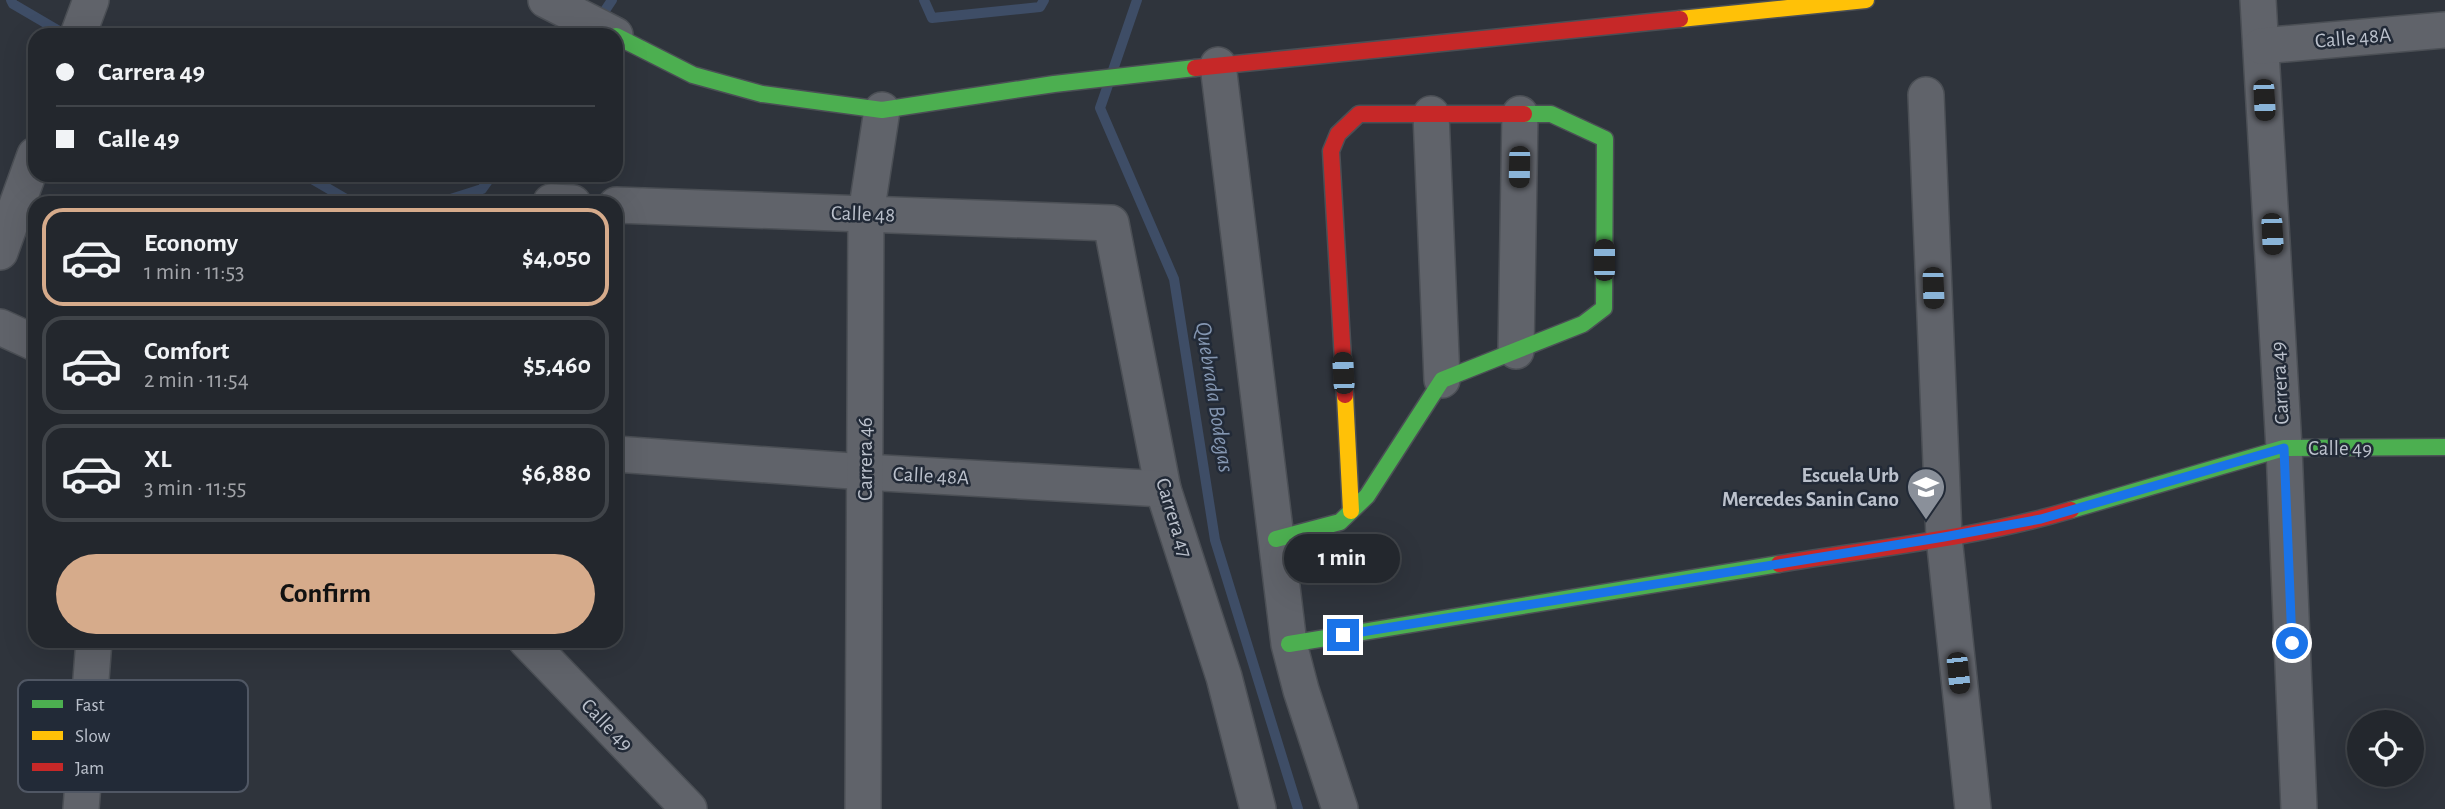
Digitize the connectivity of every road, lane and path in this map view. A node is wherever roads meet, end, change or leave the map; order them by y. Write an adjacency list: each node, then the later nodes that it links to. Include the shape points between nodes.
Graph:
1 (91, 0): 5 (street)
2 (546, 0): 6 (street)
3 (1866, 0): 10 (street)
4 (2258, 0): 9 (street, Carrera 49)
5 (81, 28)
6 (601, 28)
7 (2445, 30): 9 (street, Calle 48A)
8 (623, 39): 12 (street, via 693,75 762,94)
9 (2261, 46): 25 (street, Carrera 49)
10 (1218, 65): 12 (street); 31 (street)
11 (1926, 95): 30 (street)
12 (882, 110): 17 (street, Carrera 46)
13 (1430, 114): 14 (street); 23 (street); 29 (street, via 1359,114 1338,134 1331,151)
14 (1520, 114): 22 (street); 22 (street, via 1552,114 1605,139 1604,308 1584,324)
15 (28, 174): 19 (street)
16 (623, 205): 17 (street, Calle 48)
17 (866, 214): 18 (street, Calle 48); 27 (street, Carrera 46)
18 (1111, 223): 28 (street, Carrera 47)
19 (0, 252)
20 (0, 327): 21 (street)
21 (28, 340)
22 (1516, 351): 23 (street)
23 (1442, 380): 29 (street, via 1367,496)
24 (2445, 447): 25 (street, Calle 49)
25 (2284, 448): 30 (street, Calle 49, via 2041,519); 41 (street, Carrera 49)
26 (623, 455): 27 (street, Calle 48A)
27 (865, 472): 28 (street, Calle 48A); 37 (street, Carrera 46)
28 (1163, 489): 38 (street, Carrera 47, via 1224,677)
29 (1351, 511): 31 (street, via 1340,522)
30 (1944, 537): 32 (street, Calle 49); 40 (street)
31 (1276, 539): 32 (street)
32 (1289, 644): 39 (street)
33 (93, 648): 35 (street)
34 (534, 648): 36 (street, Calle 49)
35 (91, 680)
36 (689, 809)
37 (863, 809)
38 (1258, 809)
39 (1340, 809)
40 (1973, 809)
41 (2299, 809)

